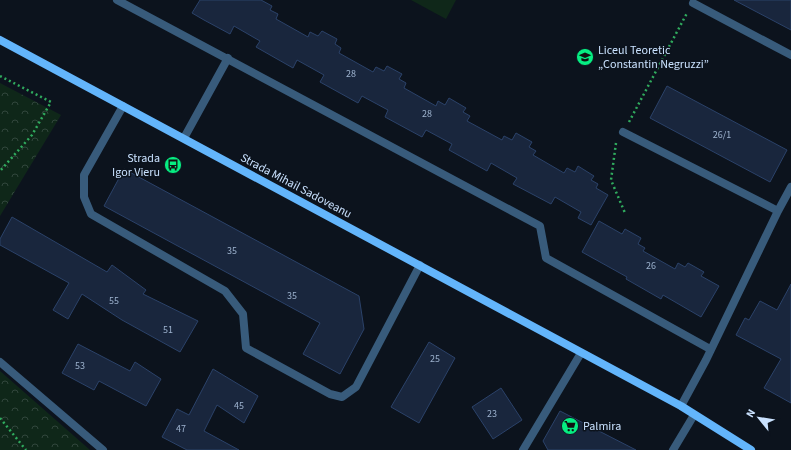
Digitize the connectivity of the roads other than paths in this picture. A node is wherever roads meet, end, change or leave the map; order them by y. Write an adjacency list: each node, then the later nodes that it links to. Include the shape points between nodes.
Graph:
1 (117, 0): 5 (street)
2 (693, 3): 4 (street)
3 (0, 40): 6 (main road, Strada Mihail Sadoveanu)
4 (791, 55)
5 (228, 58): 8 (street); 12 (street, via 540,226 546,258)
6 (123, 106): 8 (main road, Strada Mihail Sadoveanu); 11 (street, via 84,175 84,197 90,214 225,291 243,314 246,348 330,394 342,397 356,387)
7 (623, 132): 10 (street)
8 (184, 138): 11 (main road, Strada Mihail Sadoveanu)
9 (791, 187): 10 (street)
10 (778, 211): 12 (street)
11 (420, 265): 13 (main road, Strada Mihail Sadoveanu)
12 (710, 349): 15 (street)
13 (581, 353): 15 (main road, Strada Mihail Sadoveanu); 18 (street)
14 (0, 362): 17 (street)
15 (681, 406): 16 (main road, Strada Mihail Sadoveanu)
16 (694, 415): 19 (street); 20 (main road, Strada Mihail Sadoveanu)
17 (103, 450)
18 (523, 450)
19 (673, 450)
20 (751, 450)

